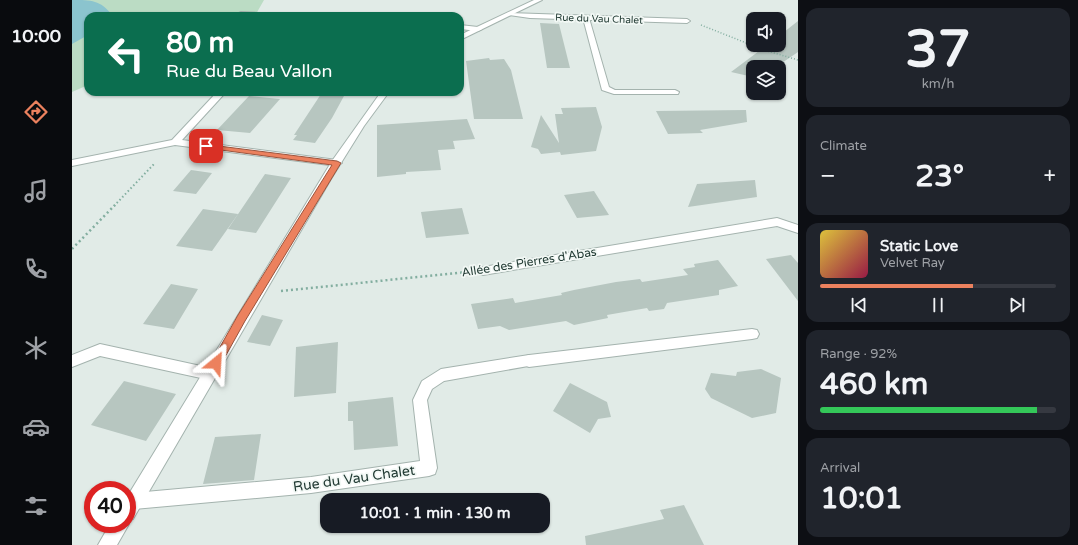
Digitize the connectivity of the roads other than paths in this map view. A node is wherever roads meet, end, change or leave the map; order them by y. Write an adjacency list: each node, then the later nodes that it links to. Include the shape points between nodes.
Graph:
1 (539, 0): 2 (street, Rue du Vau Chalet)
2 (511, 14): 3 (street, Rue du Vau Chalet); 6 (street, Rue du Vau Chalet)
3 (586, 18): 4 (street, Rue du Vau Chalet); 8 (street, via 606,88 614,92)
4 (687, 21)
5 (464, 27): 6 (street)
6 (478, 29): 7 (street, Rue du Vau Chalet)
7 (464, 36)
8 (675, 92)
9 (218, 96): 11 (street)
10 (382, 96): 13 (street, Rue du Vau Chalet)
11 (175, 142): 12 (street); 13 (street)
12 (72, 163)
13 (337, 163): 18 (street, Rue du Vau Chalet)
14 (798, 229): 15 (street, Allée des Pierres d'Abas, via 777,222)
15 (482, 270)
16 (752, 334): 20 (street, Rue du Vau Chalet, via 529,360 441,375 427,384 420,400 429,468)
17 (72, 361): 18 (street, via 100,350)
18 (210, 374): 19 (street, Rue du Vau Chalet)
19 (136, 499)
20 (136, 506)
21 (114, 533): 22 (street)
22 (107, 545)

